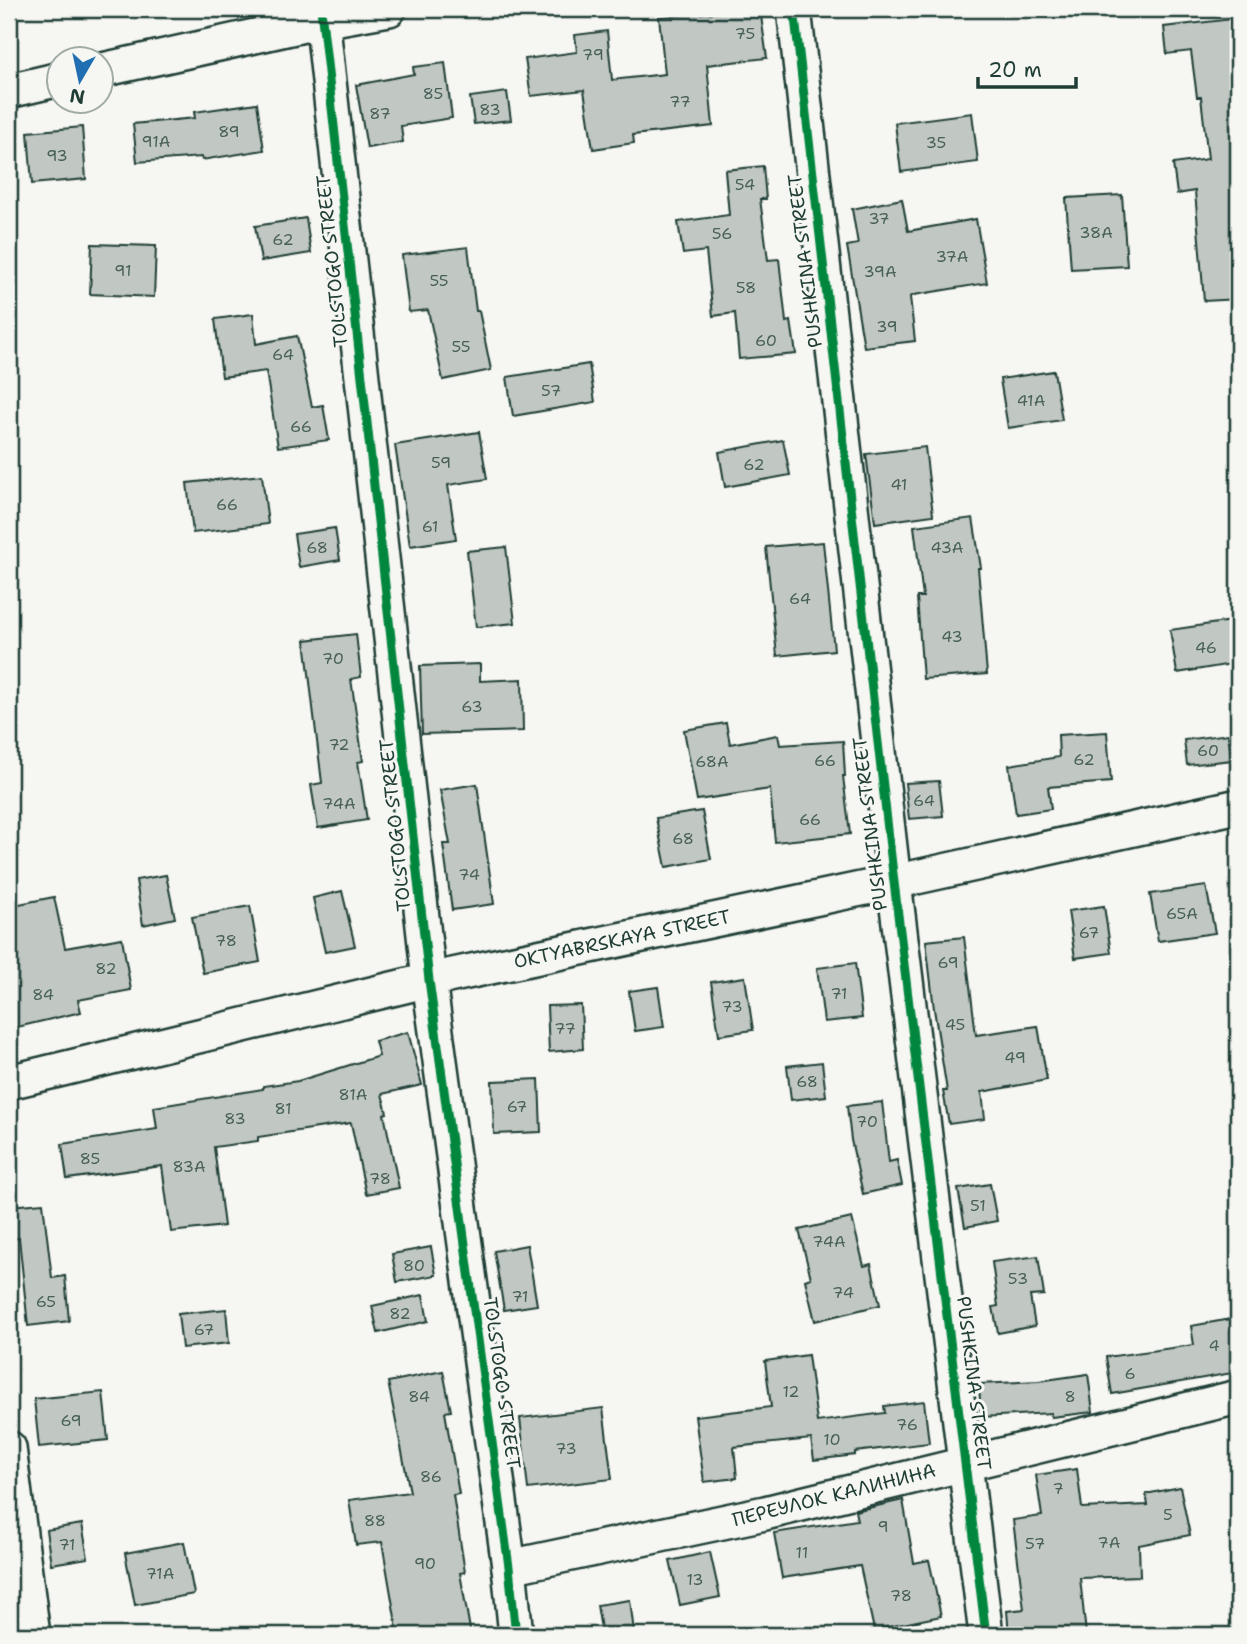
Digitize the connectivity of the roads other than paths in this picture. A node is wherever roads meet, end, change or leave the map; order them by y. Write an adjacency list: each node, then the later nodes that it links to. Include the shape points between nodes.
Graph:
1 (389, 9): 3 (street)
2 (794, 9): 8 (street, PUSHKINA STREET)
3 (322, 15): 4 (street); 9 (street, TOLSTOGO STREET)
4 (116, 66)
5 (46, 82): 6 (street)
6 (9, 90)
7 (1238, 806): 8 (street, OKTYABRSKAYA STREET)
8 (894, 882): 9 (street, OKTYABRSKAYA STREET); 13 (street, PUSHKINA STREET)
9 (429, 979): 10 (street, OKTYABRSKAYA STREET); 14 (street, TOLSTOGO STREET)
10 (9, 1082)
11 (1238, 1397): 13 (street, ПЕРЕУЛОК КАЛИНИНА)
12 (9, 1448): 15 (street)
13 (966, 1462): 14 (street, ПЕРЕУЛОК КАЛИНИНА, via 765,1513); 17 (street, PUSHKINA STREET)
14 (509, 1567): 16 (street, TOLSTOGO STREET)
15 (33, 1635)
16 (516, 1635)
17 (986, 1635)

